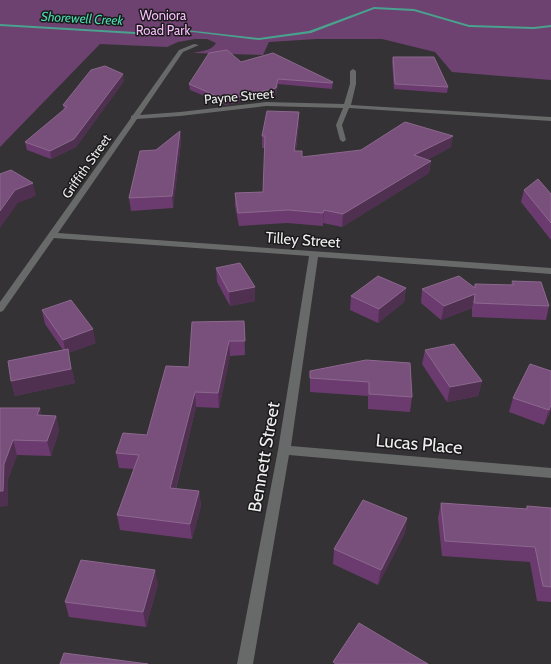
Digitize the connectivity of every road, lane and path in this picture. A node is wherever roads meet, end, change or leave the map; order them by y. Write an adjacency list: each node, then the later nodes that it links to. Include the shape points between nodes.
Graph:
1 (196, 45): 4 (street, Griffith Street, via 181,51)
2 (354, 71): 3 (street)
3 (347, 106): 4 (street, Payne Street, via 266,104); 5 (street, Payne Street); 6 (street, via 339,125)
4 (133, 117): 7 (street, Griffith Street, via 118,143)
5 (551, 119)
6 (343, 140)
7 (52, 234): 8 (street, Tilley Street); 10 (street, Griffith Street)
8 (314, 255): 9 (street, Tilley Street); 11 (street, Bennett Street)
9 (551, 271)
10 (0, 309)
11 (284, 450): 12 (street, Lucas Place); 13 (street, Bennett Street)
12 (551, 473)
13 (246, 664)

